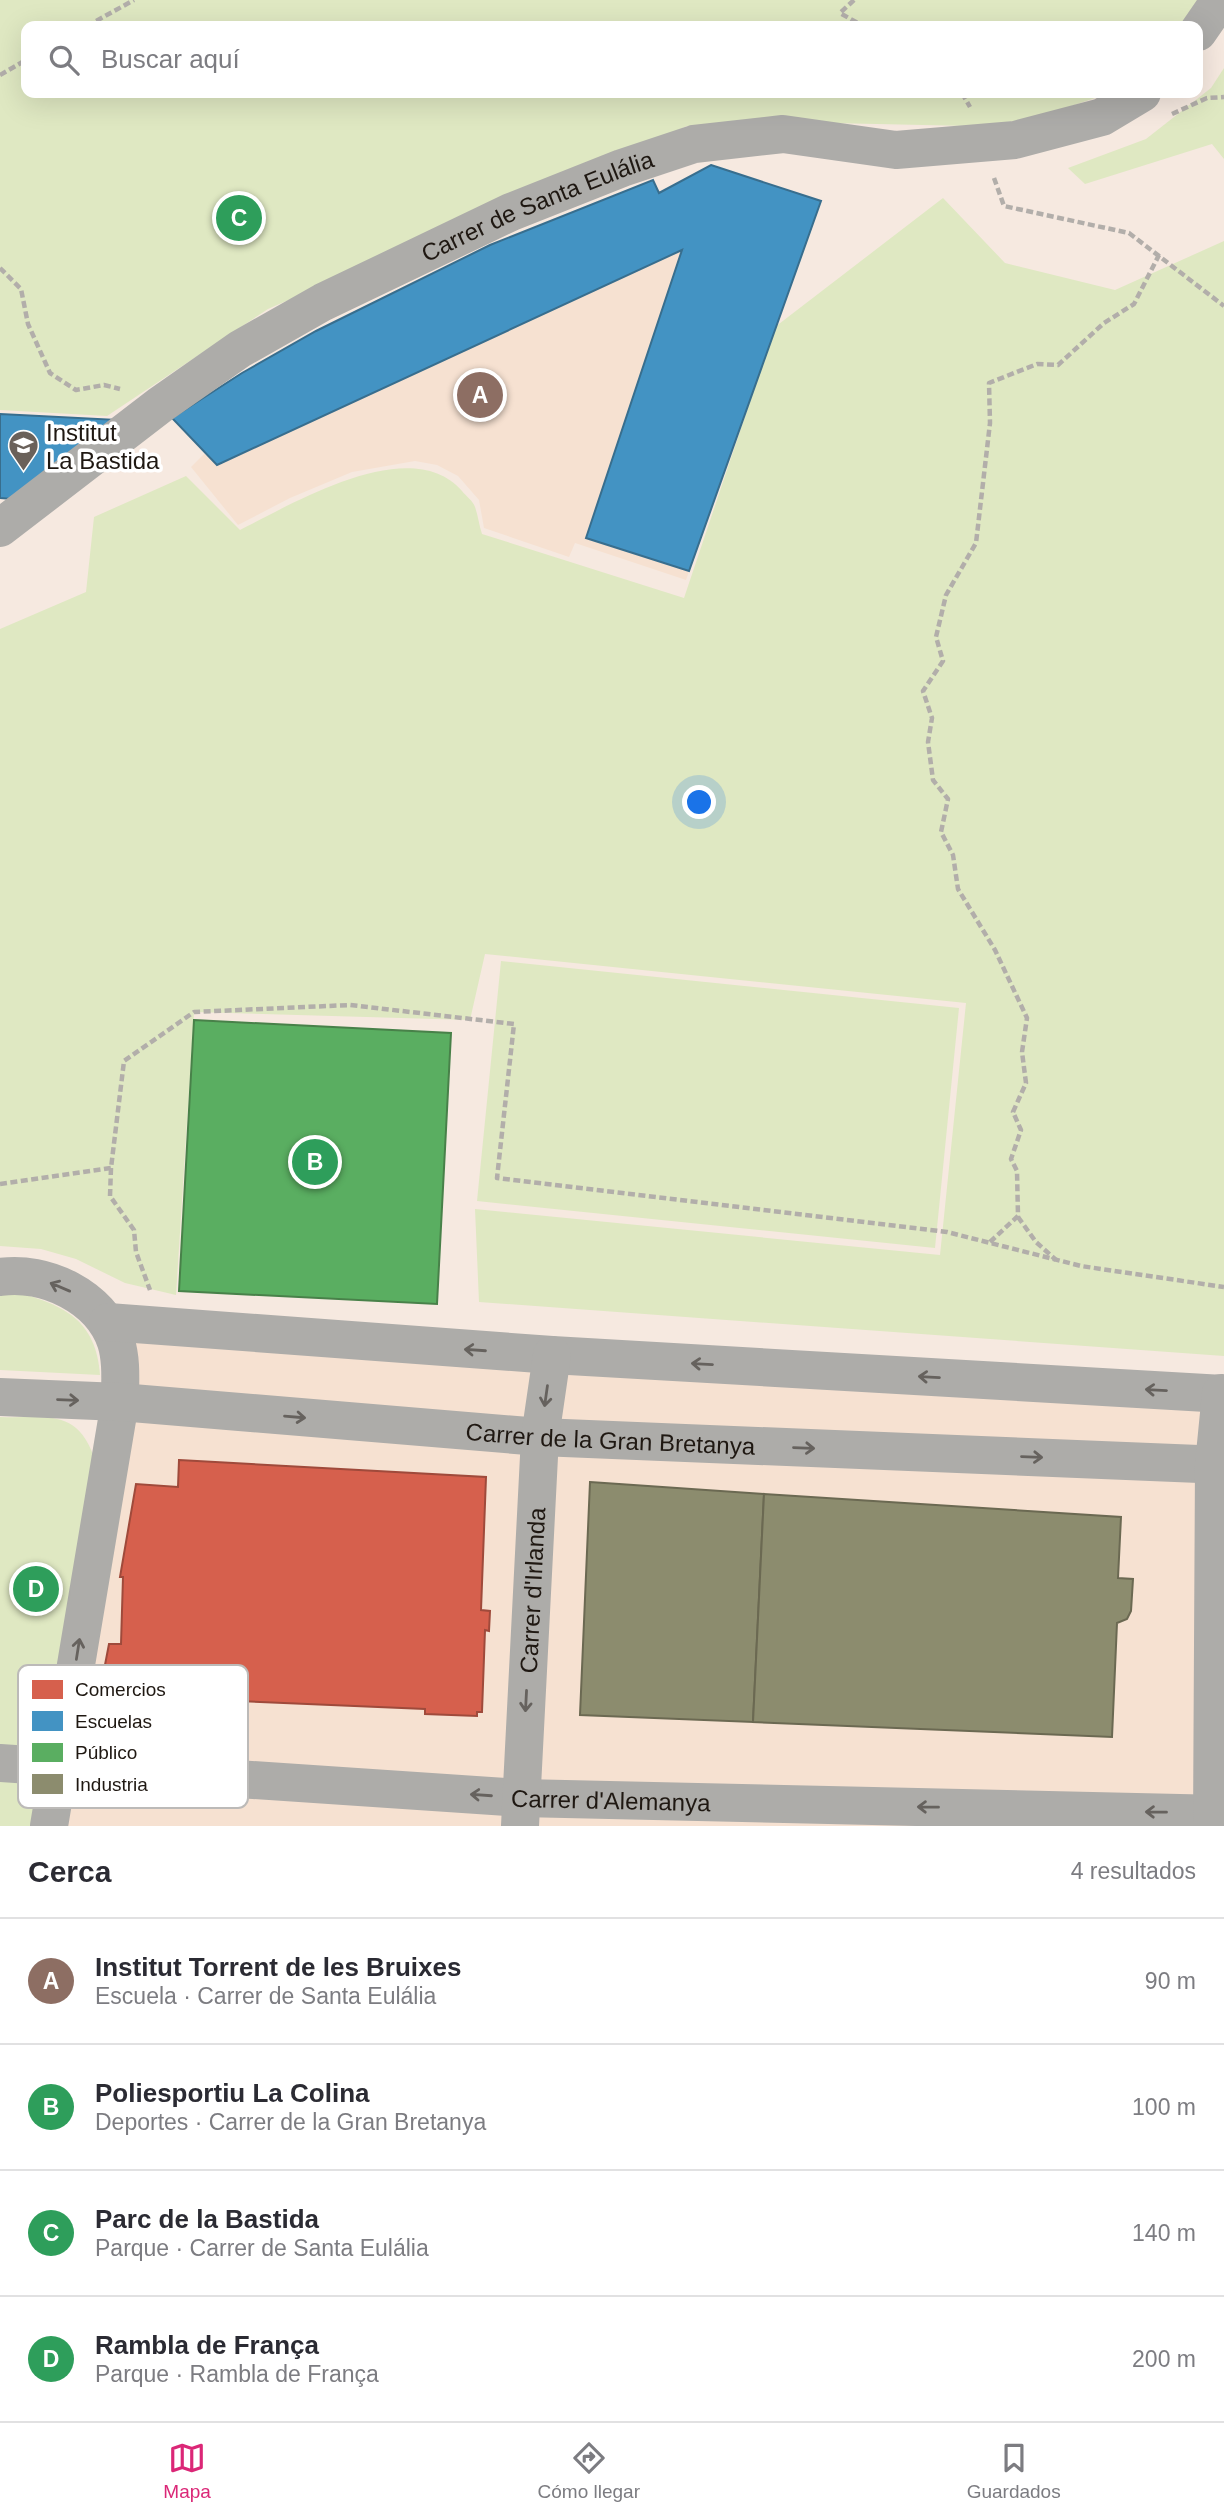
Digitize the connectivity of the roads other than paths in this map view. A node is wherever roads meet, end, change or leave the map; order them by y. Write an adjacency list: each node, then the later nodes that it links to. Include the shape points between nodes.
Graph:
1 (1220, 0): 2 (street)
2 (1203, 25)
3 (1134, 98): 4 (street, Carrer de Santa Eulália, via 1102,117 1015,140 896,149 783,134 694,144 511,212 323,302 240,349)
4 (0, 528)
5 (0, 1277): 6 (street, one-way to 5, via 92,1305 60,1287 30,1277)
6 (108, 1322): 7 (street, one-way to 6); 10 (street, via 120,1361)
7 (552, 1355): 8 (street, one-way to 7); 11 (street, Carrer d'Irlanda, one-way to 11)
8 (1222, 1393): 12 (street)
9 (0, 1397): 10 (street, Carrer de la Gran Bretanya, one-way to 10)
10 (120, 1402): 11 (street, Carrer de la Gran Bretanya, one-way to 11); 13 (street, one-way to 10)
11 (540, 1437): 12 (street, Carrer de la Gran Bretanya, one-way to 12); 18 (street, Carrer d'Irlanda, one-way to 18)
12 (1219, 1464): 19 (street)
13 (76, 1665)
14 (0, 1763): 15 (street, Carrer d'Alemanya)
15 (18, 1764)
16 (248, 1784): 18 (street, Carrer d'Alemanya, one-way to 16)
17 (52, 1808): 20 (street)
18 (520, 1812): 19 (street, Carrer d'Alemanya, one-way to 18)
19 (1216, 1818)
20 (49, 1826)

